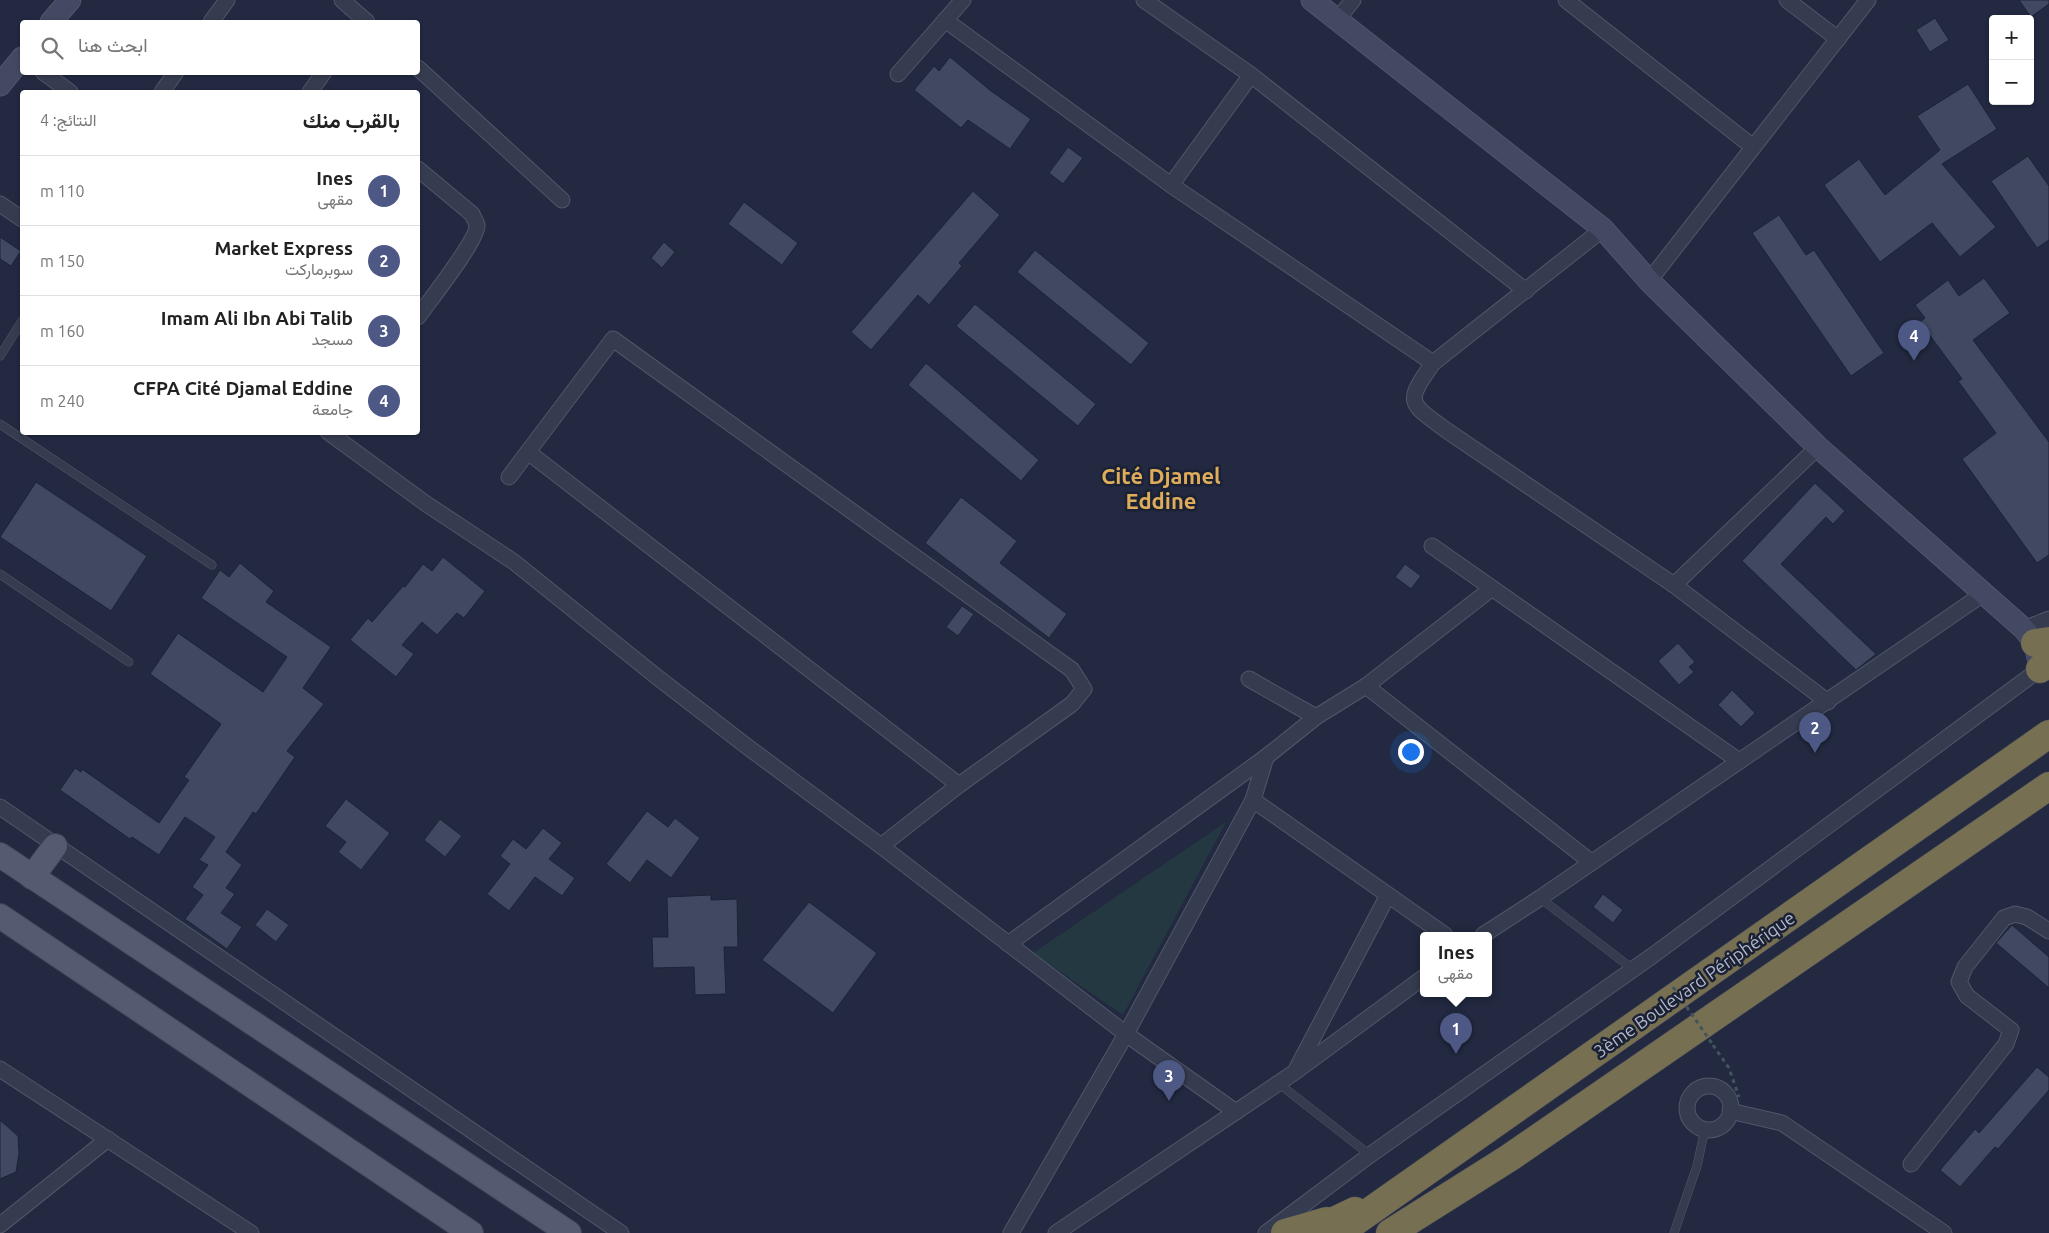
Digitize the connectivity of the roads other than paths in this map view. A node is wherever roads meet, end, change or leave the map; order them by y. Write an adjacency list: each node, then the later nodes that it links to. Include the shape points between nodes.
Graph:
1 (70, 0): 11 (street)
2 (227, 0): 12 (street)
3 (342, 0): 13 (street)
4 (964, 0): 14 (street)
5 (1144, 0): 23 (street)
6 (1312, 0): 15 (street)
7 (1353, 0): 15 (street)
8 (1566, 0): 28 (street)
9 (1787, 0): 16 (street)
10 (1868, 0): 16 (street)
11 (54, 20)
12 (212, 20)
13 (362, 20)
14 (945, 20): 19 (street); 30 (street)
15 (1337, 20): 34 (street)
16 (1838, 39): 28 (street)
17 (20, 60): 24 (street)
18 (420, 70): 31 (street)
19 (898, 74)
20 (47, 75): 25 (street)
21 (174, 75): 26 (street)
22 (322, 75): 27 (street)
23 (1251, 75): 30 (street); 36 (street)
24 (0, 85)
25 (67, 90)
26 (163, 90)
27 (311, 90)
28 (1753, 147): 35 (street)
29 (420, 172): 37 (street, via 472,214 477,224 468,247)
30 (1171, 185): 40 (street)
31 (562, 200)
32 (0, 204): 33 (street)
33 (20, 218)
34 (1603, 229): 35 (street); 36 (street)
35 (1649, 281): 43 (street)
36 (1526, 291): 40 (street)
37 (420, 314)
38 (20, 324): 39 (lane)
39 (0, 356)
40 (1433, 363): 49 (street, via 1414,391 1413,397 1420,409)
41 (0, 424): 47 (lane)
42 (334, 435): 67 (street, via 425,503 514,562 657,677)
43 (1818, 447): 49 (street); 51 (street)
44 (528, 452): 45 (street); 62 (street); 62 (street, via 613,339 1072,670 1084,689 1072,704)
45 (509, 477)
46 (1432, 546): 50 (street)
47 (212, 565)
48 (0, 574): 54 (lane)
49 (1674, 585): 57 (street)
50 (1491, 589): 56 (street); 61 (street)
51 (1984, 594): 53 (street); 57 (street)
52 (2049, 619): 53 (street)
53 (2039, 649): 78 (street)
54 (129, 662)
55 (1249, 679): 58 (street)
56 (1366, 686): 58 (street); 69 (street)
57 (1828, 702): 61 (street)
58 (1316, 718): 60 (street)
59 (2049, 734): 92 (highway, 3ème Boulevard Périphérique, via 1394,1195)
60 (1266, 757): 64 (street); 77 (street)
61 (1739, 760): 69 (street)
62 (959, 785): 67 (street)
63 (2049, 786): 89 (highway)
64 (1253, 800): 71 (street); 80 (street)
65 (0, 807): 66 (street)
66 (55, 846): 70 (main road); 96 (street)
67 (881, 846): 77 (street)
68 (0, 855): 70 (main road)
69 (1591, 862): 72 (street)
70 (32, 877): 95 (main road)
71 (1388, 894): 75 (street); 82 (street)
72 (1540, 898): 76 (street); 78 (lane)
73 (0, 916): 94 (main road)
74 (2046, 923): 90 (street, via 2015,914 2004,918 1965,967 1959,982 1967,996 2012,1030 2006,1044)
75 (1441, 932)
76 (1488, 932)
77 (1008, 944): 80 (street)
78 (1634, 970): 88 (street)
79 (1420, 980): 82 (street)
80 (1126, 1034): 84 (street); 97 (street)
81 (0, 1069): 87 (street)
82 (1295, 1072): 83 (street)
83 (1278, 1083): 84 (street); 88 (lane)
84 (1236, 1112): 98 (street)
85 (1738, 1112): 86 (street, via 1715,1129); 86 (street, via 1723,1091 1708,1086 1697,1090 1688,1101 1688,1116); 105 (street, via 1782,1123)
86 (1705, 1130): 104 (lane, via 1697,1166)
87 (108, 1139): 91 (street); 93 (street)
88 (1370, 1155): 99 (street)
89 (1509, 1158): 102 (highway); 103 (highway)
90 (1911, 1164)
91 (0, 1225)
92 (1338, 1226): 100 (highway); 101 (highway)
93 (251, 1233)
94 (471, 1233)
95 (569, 1233)
96 (621, 1233)
97 (1011, 1233)
98 (1056, 1233)
99 (1266, 1233)
100 (1285, 1233)
101 (1309, 1233)
102 (1390, 1233)
103 (1410, 1233)
104 (1674, 1233)
105 (1944, 1233)

